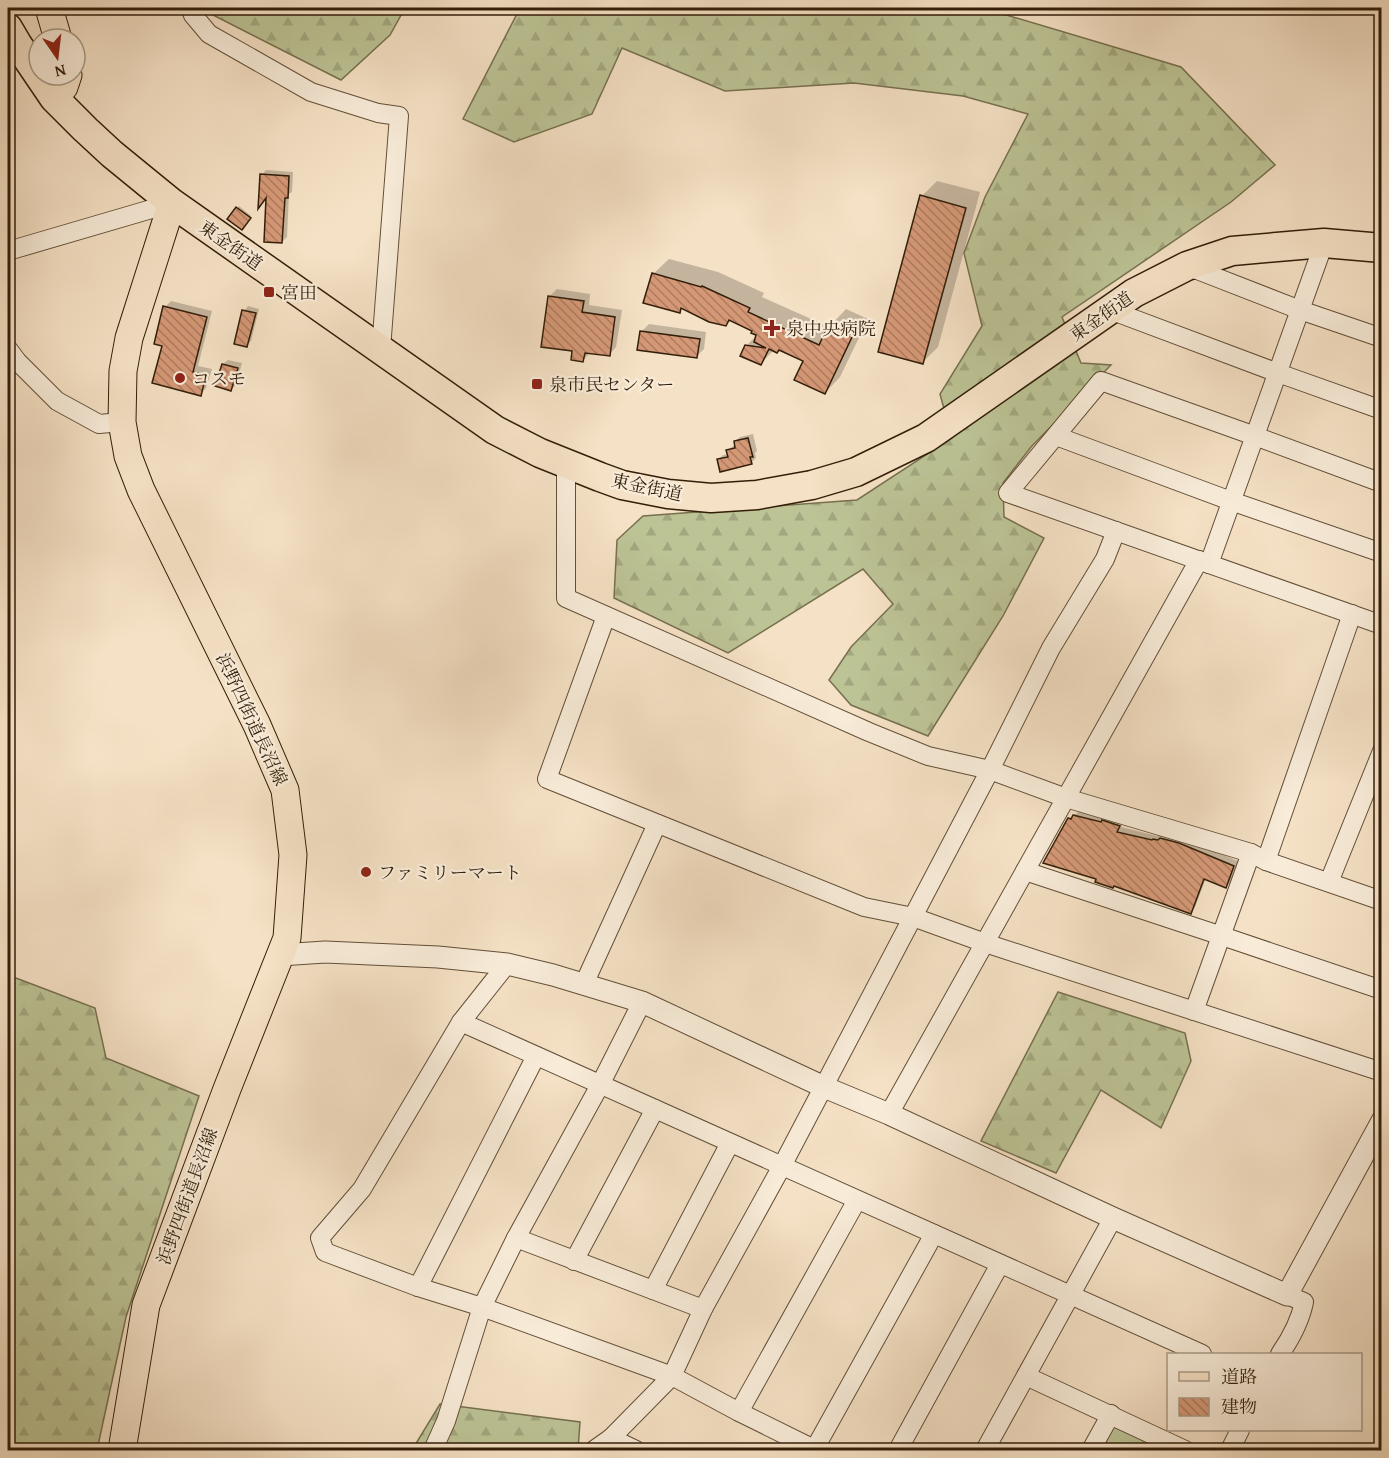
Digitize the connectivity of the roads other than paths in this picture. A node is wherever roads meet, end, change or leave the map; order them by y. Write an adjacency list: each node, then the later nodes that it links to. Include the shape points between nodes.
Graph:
1 (49, 8): 3 (main road)
2 (190, 8): 16 (street, via 209,34 311,93 399,116)
3 (55, 27)
4 (8, 28): 5 (highway, 東金街道)
5 (27, 49)
6 (62, 87): 7 (highway, 東金街道, via 112,154)
7 (172, 203): 10 (street); 16 (highway, 東金街道); 19 (main road, 浜野四街道長沼線, via 129,338 123,371)
8 (1324, 243): 9 (highway, 東金街道); 11 (highway, 東金街道, via 1232,251); 12 (street)
9 (1382, 248)
10 (8, 251)
11 (1187, 266): 12 (street); 13 (highway, 東金街道)
12 (1300, 309): 14 (street); 17 (street)
13 (1110, 310): 17 (street); 22 (highway, 東金街道, via 926,438 856,472 812,485 758,495 711,498 622,485)
14 (1382, 338)
15 (8, 349): 19 (street, via 57,401 99,424)
16 (381, 349): 22 (highway, 東金街道, via 495,430)
17 (1278, 373): 18 (street); 21 (street)
18 (1382, 410)
19 (122, 422): 43 (main road, 浜野四街道長沼線, via 128,456 141,490 285,790 293,855 287,938)
20 (1056, 436): 21 (street, via 1101,381); 24 (street); 25 (street, via 1008,493)
21 (1255, 436): 23 (street); 24 (street)
22 (566, 464): 29 (street, via 566,598)
23 (1382, 483)
24 (1231, 501): 26 (street); 27 (street)
25 (1116, 531): 27 (street); 32 (street, via 1105,559 1051,648)
26 (1382, 553)
27 (1204, 562): 28 (street); 34 (street)
28 (1352, 614): 30 (street); 36 (street)
29 (606, 616): 32 (street, via 928,756); 35 (street, via 548,779)
30 (1382, 625)
31 (1382, 751): 33 (street)
32 (990, 770): 34 (street); 40 (street)
33 (1375, 791): 38 (street)
34 (1066, 798): 36 (street); 37 (street)
35 (657, 824): 40 (street, via 864,907); 45 (street)
36 (1258, 857): 38 (street); 41 (street)
37 (1025, 872): 41 (street); 42 (street)
38 (1329, 882): 39 (street)
39 (1382, 901)
40 (913, 917): 42 (street); 53 (street)
41 (1222, 936): 46 (street); 48 (street)
42 (985, 943): 48 (street); 55 (street)
43 (280, 955): 44 (street, via 325,952); 79 (main road, 浜野四街道長沼線, via 146,1305)
44 (507, 964): 45 (street); 49 (street)
45 (584, 984): 47 (street)
46 (1382, 990)
47 (642, 1002): 52 (street); 53 (street)
48 (1194, 1011): 51 (street)
49 (461, 1022): 50 (street); 65 (street, via 363,1189 320,1238 325,1252)
50 (536, 1056): 52 (street); 65 (street)
51 (1382, 1072)
52 (600, 1085): 54 (street); 62 (street)
53 (824, 1087): 55 (street); 58 (street)
54 (655, 1109): 57 (street); 63 (street)
55 (890, 1114): 60 (street)
56 (1382, 1121): 67 (street)
57 (730, 1143): 58 (street); 66 (street)
58 (782, 1166): 59 (street); 70 (street)
59 (857, 1200): 61 (street); 75 (street)
60 (1113, 1218): 67 (street); 68 (street)
61 (934, 1234): 64 (street); 83 (street)
62 (516, 1239): 63 (street); 69 (street)
63 (574, 1261): 66 (street)
64 (1000, 1264): 68 (street); 84 (street)
65 (418, 1287): 69 (street)
66 (653, 1290): 70 (street)
67 (1287, 1295): 72 (street, via 1304,1302 1294,1332)
68 (1071, 1296): 71 (street); 74 (street)
69 (482, 1307): 73 (street); 80 (street)
70 (703, 1309): 73 (street)
71 (1200, 1353)
72 (1281, 1353)
73 (672, 1376): 75 (street); 78 (street)
74 (1026, 1376): 76 (street); 85 (street)
75 (739, 1412): 83 (street)
76 (1111, 1414): 86 (street); 87 (street)
77 (1240, 1431): 88 (street)
78 (611, 1438): 81 (street); 82 (street)
79 (122, 1450)
80 (433, 1450)
81 (594, 1450)
82 (636, 1450)
83 (815, 1450)
84 (898, 1450)
85 (985, 1450)
86 (1091, 1450)
87 (1185, 1450)
88 (1230, 1450)

